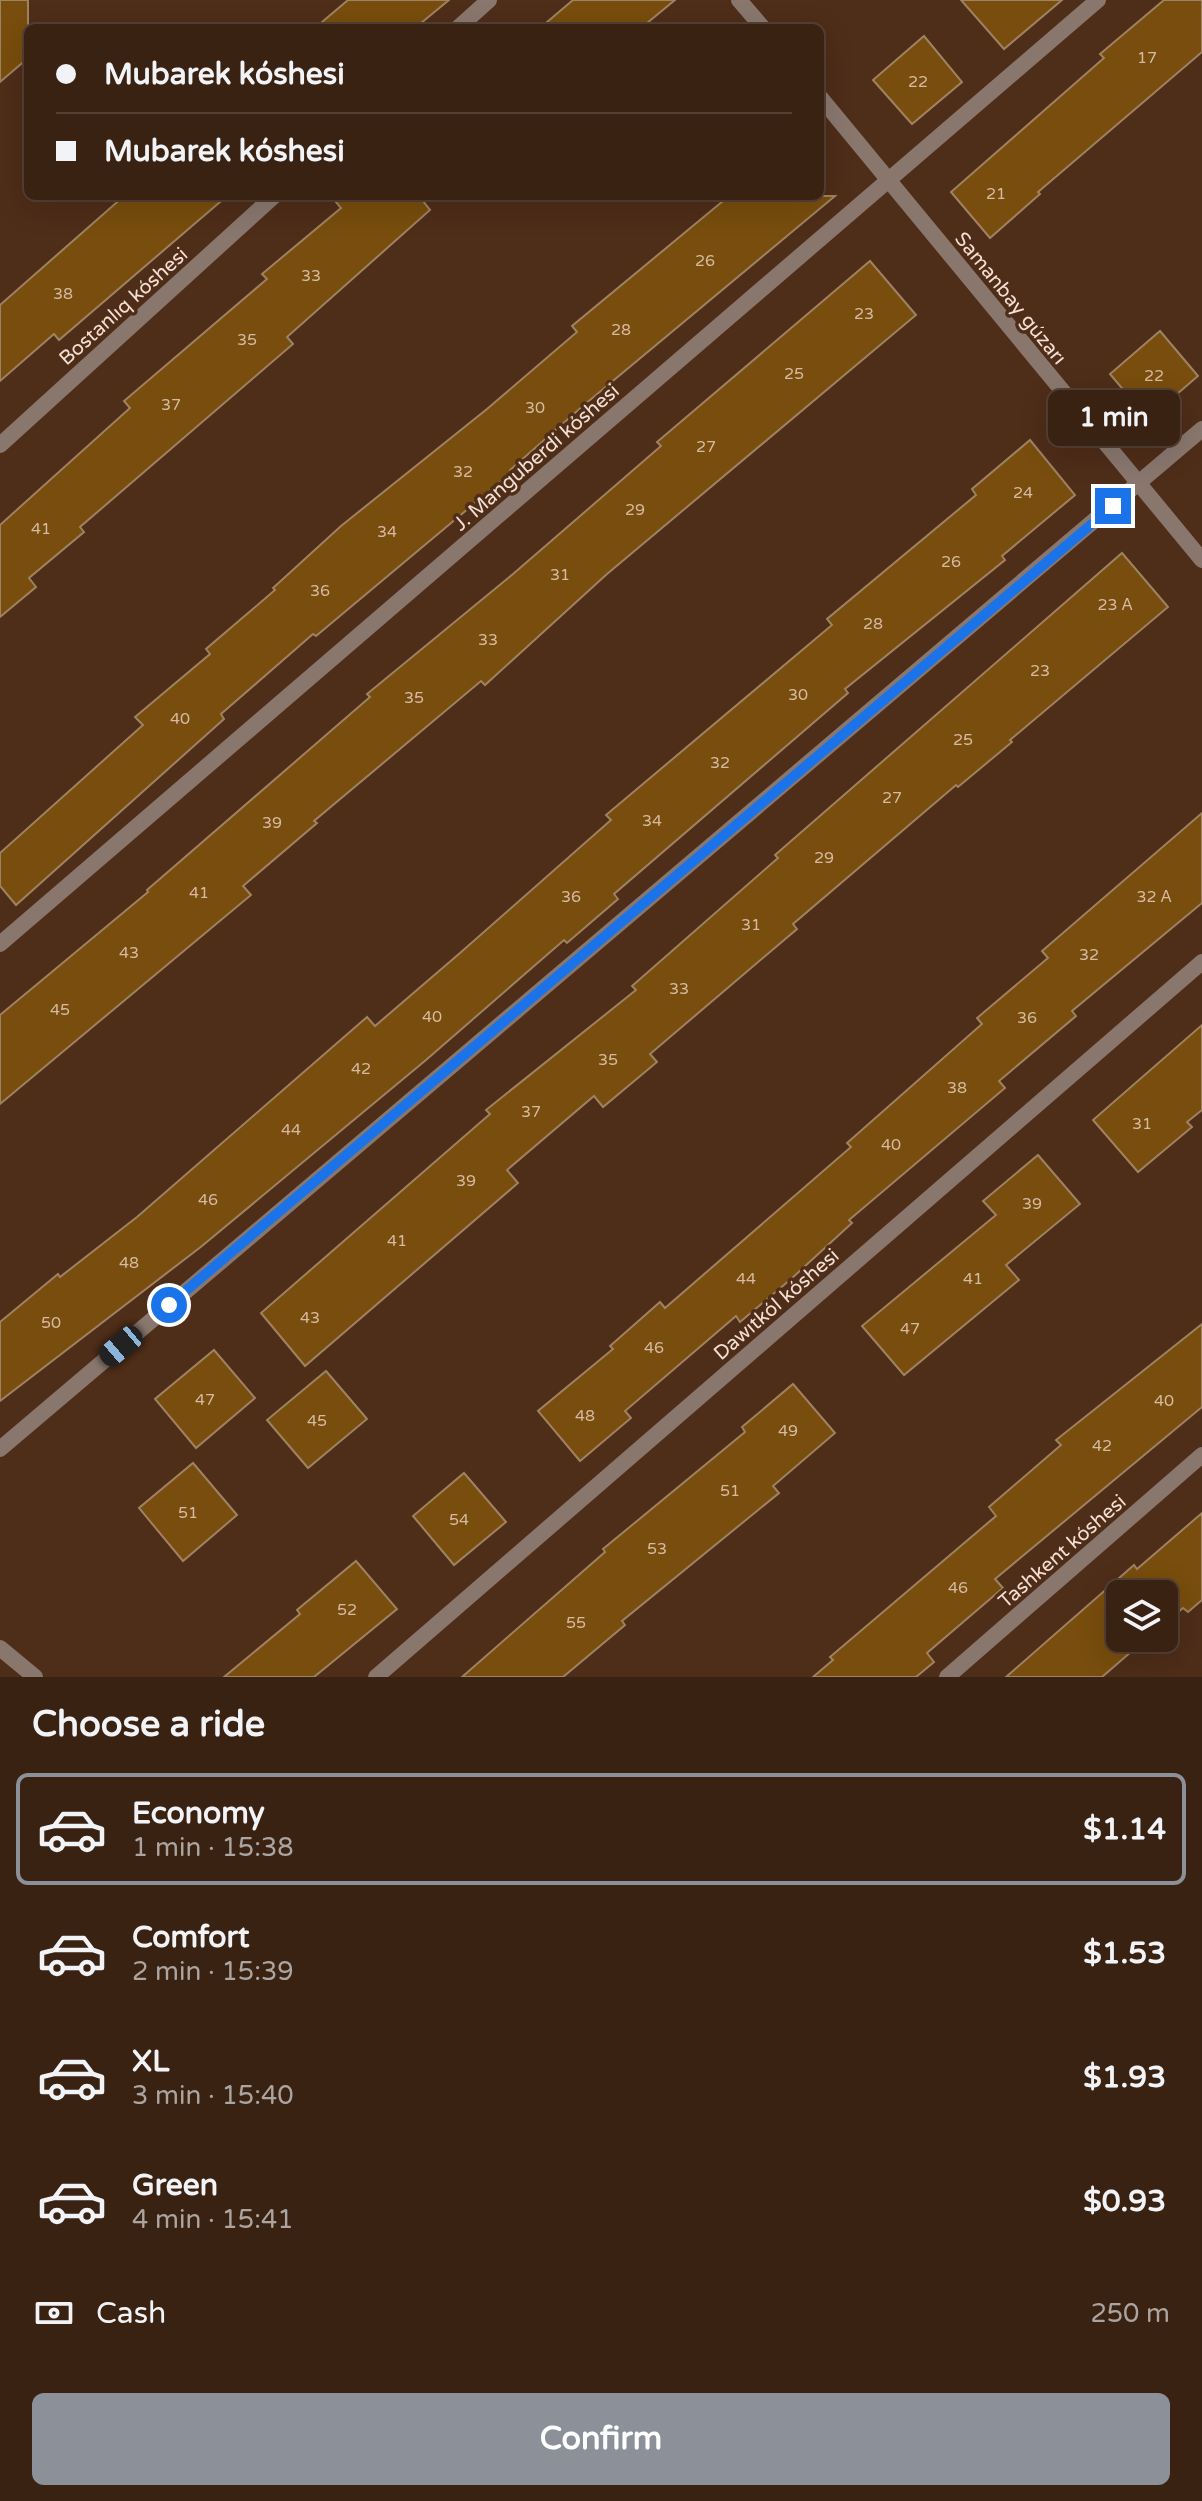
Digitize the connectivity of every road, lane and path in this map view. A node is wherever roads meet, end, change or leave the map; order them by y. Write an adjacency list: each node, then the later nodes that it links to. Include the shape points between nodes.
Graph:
1 (489, 0): 4 (street)
2 (739, 0): 5 (street)
3 (1098, 0): 7 (street, J. Manguberdi kóshesi)
4 (462, 24)
5 (760, 24)
6 (824, 102): 7 (street, Samanbay gúzarı)
7 (888, 180): 11 (street, Samanbay gúzarı); 13 (street, J. Manguberdi kóshesi)
8 (270, 200): 10 (street, Bostanlıq kóshesi)
9 (1202, 429): 11 (street)
10 (0, 445)
11 (1138, 486): 12 (street, Samanbay gúzarı); 15 (street)
12 (1202, 560)
13 (0, 944)
14 (1202, 962): 19 (street, Dawıtkól kóshesi)
15 (0, 1449)
16 (1202, 1455): 20 (street, Tashkent kóshesi)
17 (0, 1648): 18 (street)
18 (35, 1677)
19 (376, 1677)
20 (947, 1677)

